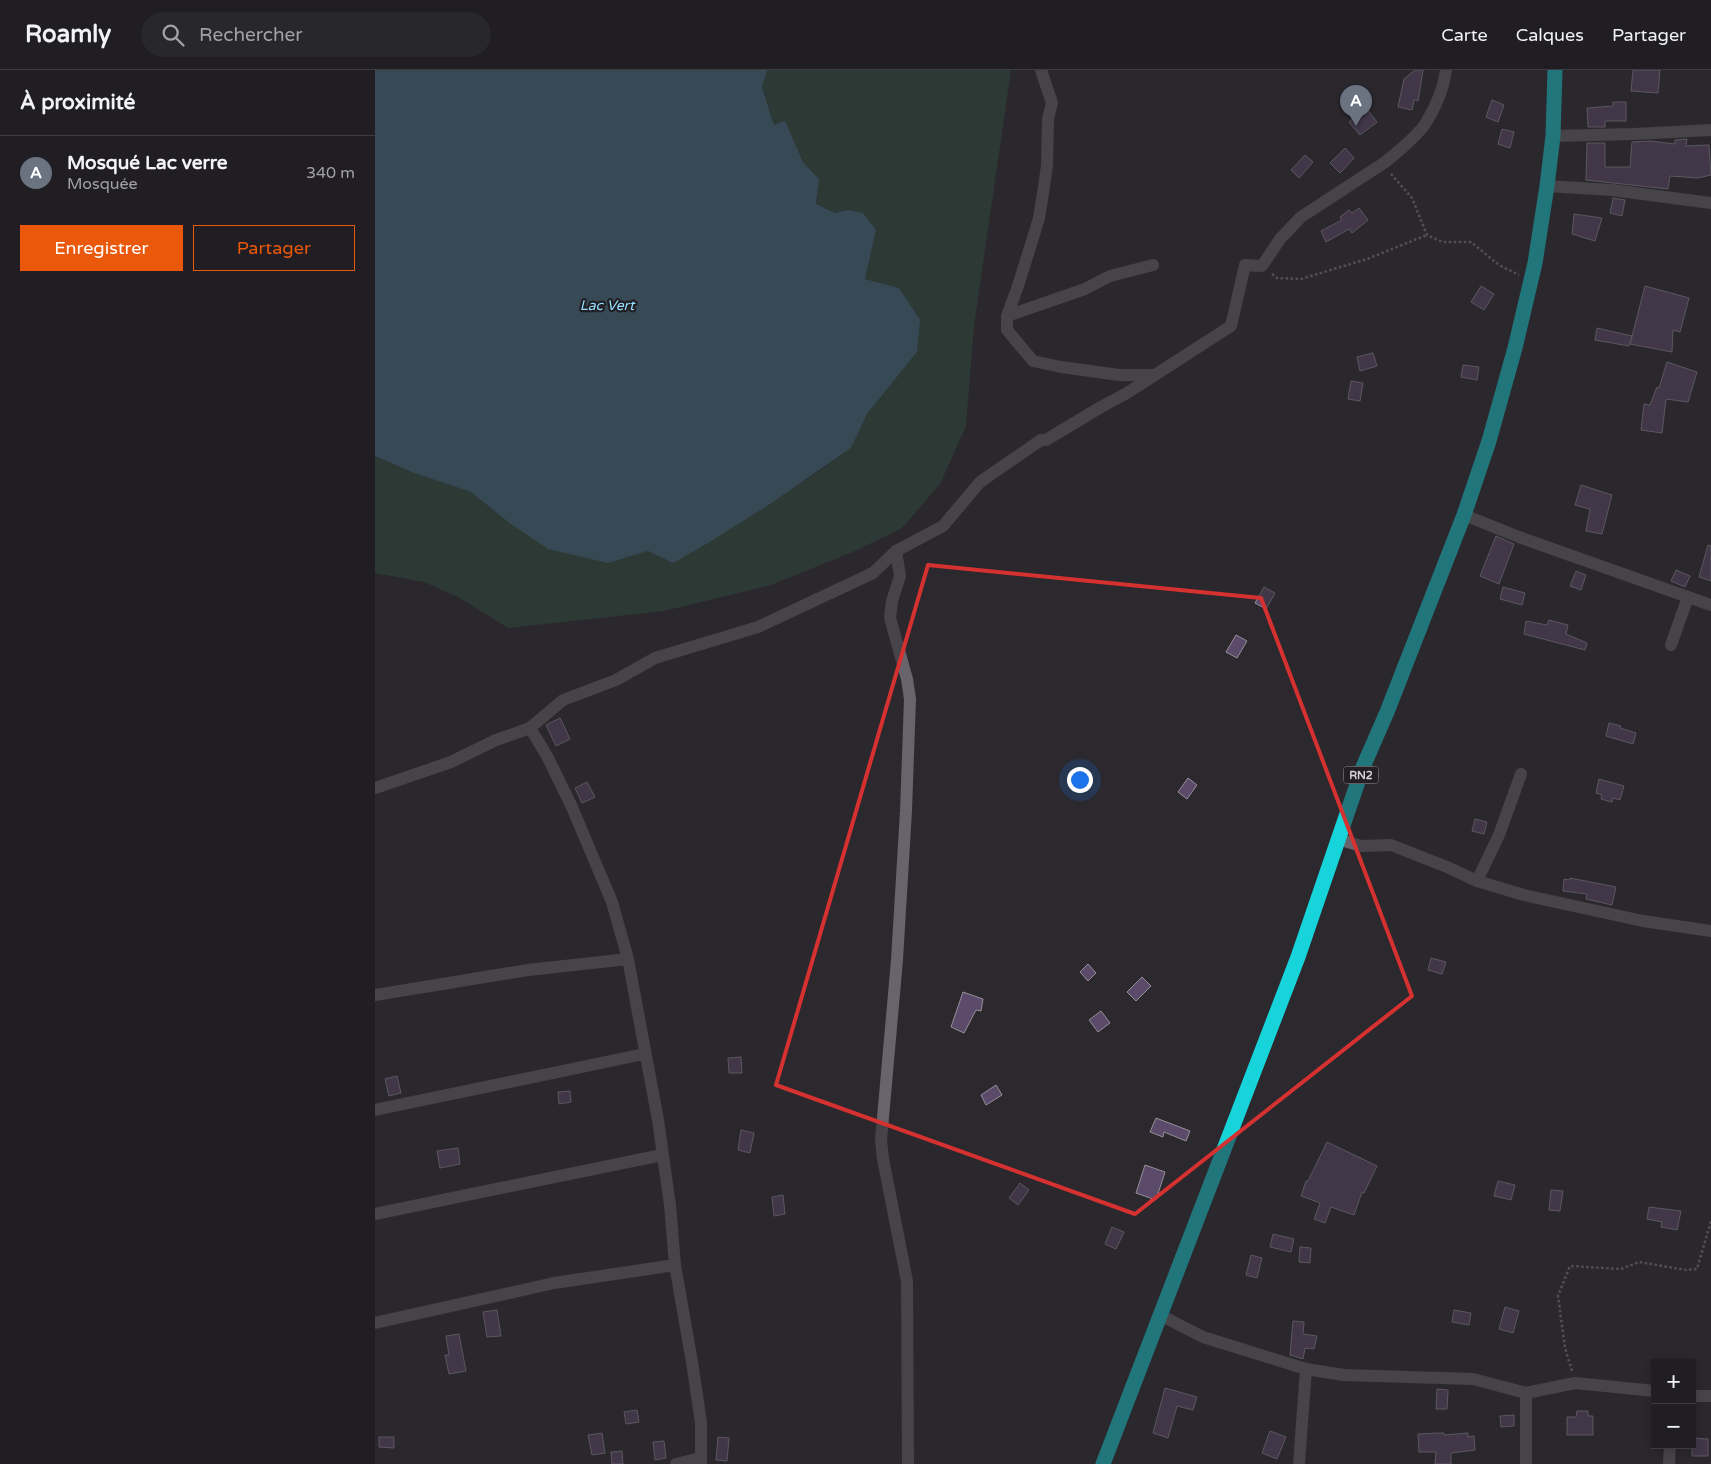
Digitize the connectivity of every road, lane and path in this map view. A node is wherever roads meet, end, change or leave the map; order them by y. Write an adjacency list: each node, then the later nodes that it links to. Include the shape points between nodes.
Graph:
1 (1041, 70): 13 (street, via 1052,104 1044,187 1039,218)
2 (1446, 70): 6 (street, via 1444,84 1427,122)
3 (1555, 70): 5 (highway, RN2)
4 (1711, 130): 5 (street)
5 (1553, 136): 7 (highway, RN2)
6 (1383, 165): 9 (path, via 1412,198); 11 (street, via 1301,217 1280,239)
7 (1547, 186): 8 (street, via 1612,190); 12 (highway, RN2)
8 (1711, 203)
9 (1427, 235): 11 (path, via 1367,259 1301,279 1277,278); 12 (path, via 1443,242 1471,242 1499,265)
10 (1153, 265): 13 (street, via 1110,276 1077,292)
11 (1262, 266): 14 (street, via 1245,265 1231,326)
12 (1532, 280): 15 (highway, RN2, via 1489,441)
13 (1007, 316): 14 (street, via 1007,330 1033,361 1119,375)
14 (1154, 375): 16 (street, via 1041,440 987,476 943,526)
15 (1464, 515): 17 (street); 23 (highway, RN2)
16 (896, 551): 20 (street, via 873,573 758,627 655,658 616,680 563,700); 45 (street, via 900,576 890,618 910,699 899,920 881,1140 907,1281)
17 (1688, 597): 18 (street); 19 (street)
18 (1711, 605)
19 (1671, 645)
20 (530, 728): 22 (street, via 451,762); 26 (street, via 575,814 612,902)
21 (1521, 774): 24 (street, via 1499,835)
22 (375, 788)
23 (1338, 839): 24 (street, via 1361,846 1391,845); 34 (highway, RN2, via 1297,957)
24 (1477, 881): 25 (street, via 1582,908)
25 (1711, 931)
26 (628, 959): 27 (street, via 528,970); 28 (street)
27 (375, 995)
28 (644, 1054): 29 (street); 30 (street)
29 (375, 1110)
30 (662, 1156): 31 (street); 33 (street)
31 (375, 1214)
32 (1711, 1221): 37 (path, via 1697,1269 1639,1262 1621,1269 1570,1266 1557,1296 1565,1348)
33 (675, 1265): 35 (street, via 554,1283); 43 (street, via 701,1423)
34 (1160, 1315): 36 (street, via 1203,1337); 46 (highway, RN2)
35 (375, 1323)
36 (1306, 1369): 39 (street, via 1377,1377 1473,1379); 47 (street)
37 (1575, 1383): 38 (street); 39 (street)
38 (1651, 1391)
39 (1526, 1393): 48 (street)
40 (1696, 1396): 41 (street)
41 (1711, 1396)
42 (1671, 1449): 49 (street)
43 (701, 1461): 44 (street)
44 (676, 1464)
45 (908, 1464)
46 (1103, 1464)
47 (1299, 1464)
48 (1526, 1464)
49 (1669, 1464)

